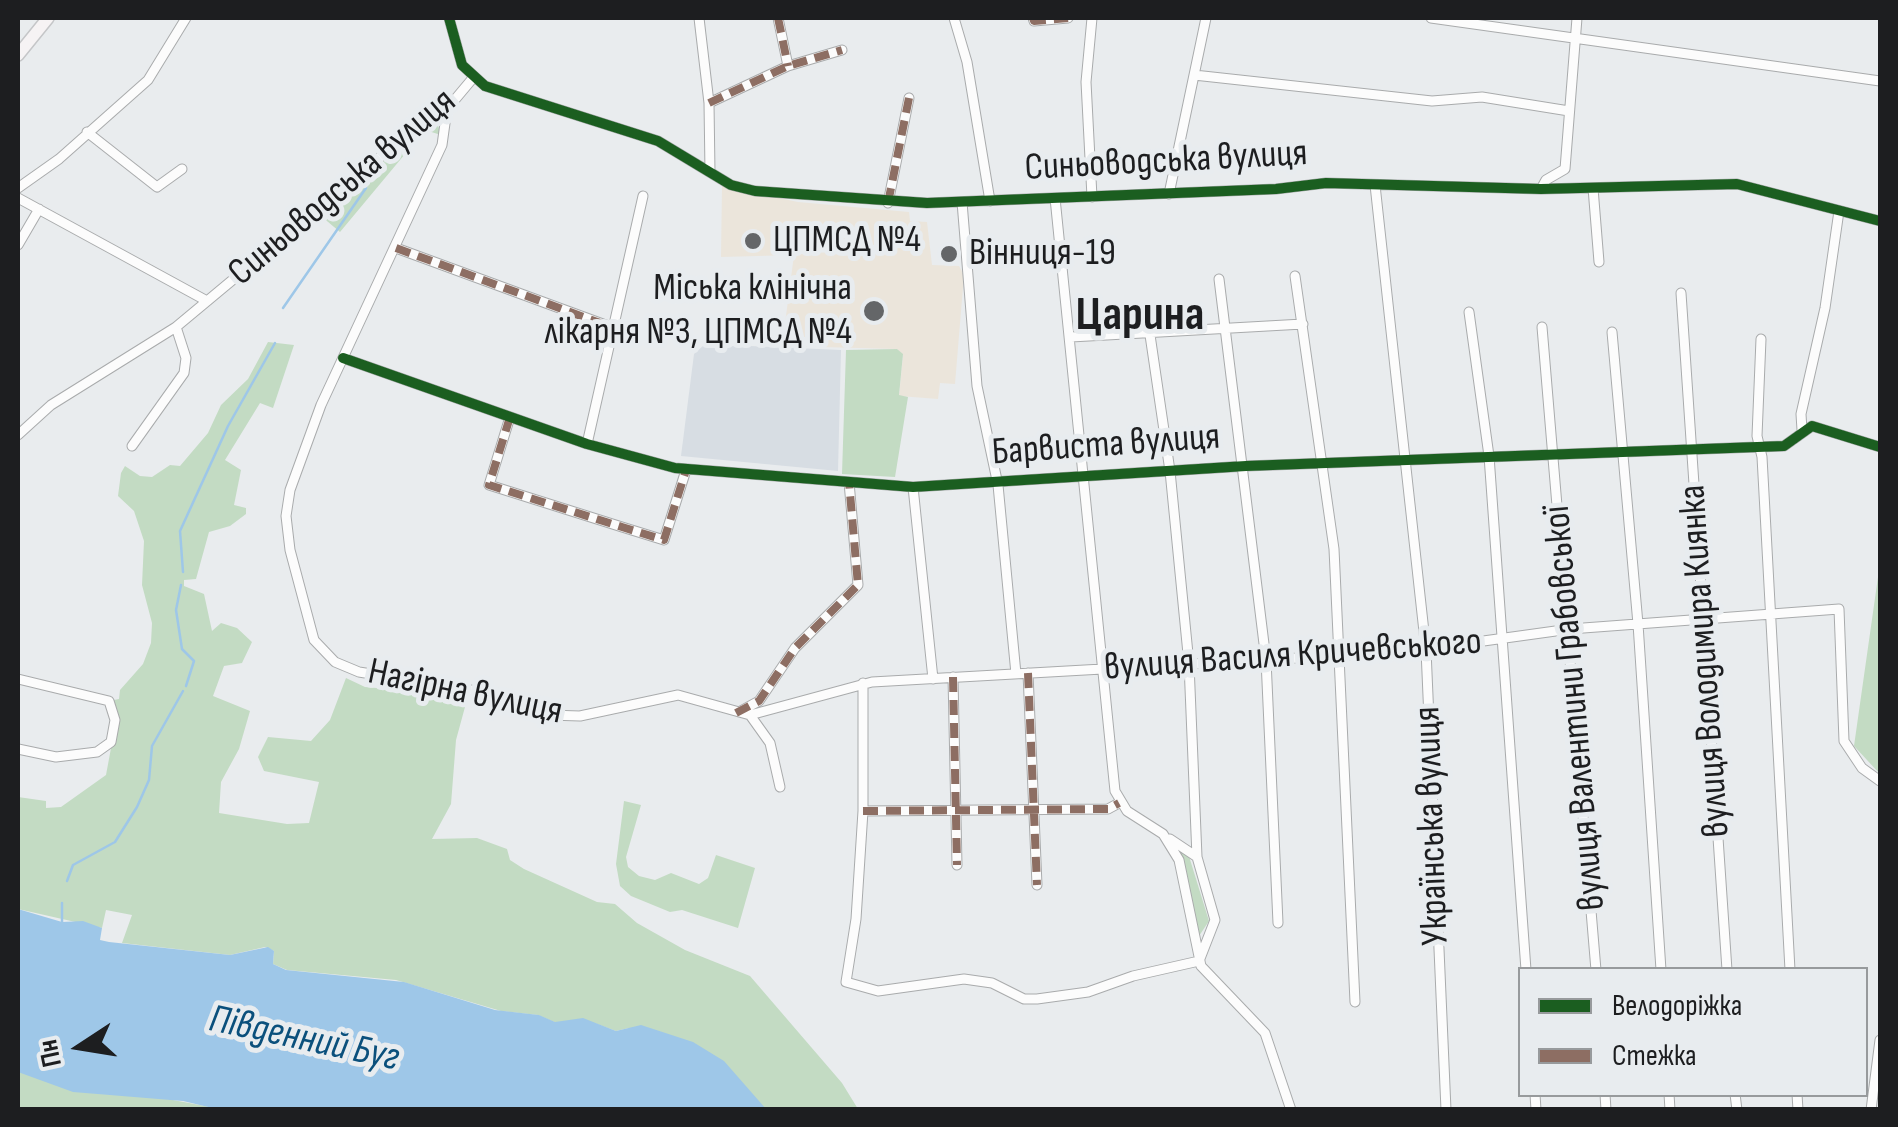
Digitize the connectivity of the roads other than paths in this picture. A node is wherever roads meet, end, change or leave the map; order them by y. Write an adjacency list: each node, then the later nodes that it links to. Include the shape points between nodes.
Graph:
1 (48, 18): 15 (main road)
2 (186, 18): 24 (street, via 148,80)
3 (450, 18): 18 (street, via 457,55)
4 (699, 18): 21 (street)
5 (781, 18): 16 (street)
6 (954, 18): 36 (street)
7 (1033, 18): 8 (street)
8 (1068, 18)
9 (1092, 18): 33 (street, via 1086,82)
10 (1206, 18): 17 (street)
11 (1431, 18): 13 (street)
12 (1578, 18): 13 (street)
13 (1575, 38): 19 (street); 23 (street)
14 (842, 50): 16 (street)
15 (18, 55)
16 (788, 66): 21 (street)
17 (1194, 75): 23 (street, via 1432,102 1482,97); 31 (street)
18 (472, 78): 22 (street, Синьоводська вулиця); 26 (street, Синьоводська вулиця, via 658,141)
19 (1880, 80)
20 (910, 98): 38 (street)
21 (709, 104): 26 (street)
22 (447, 109): 43 (street, Нагірна вулиця, via 442,144); 48 (street, Синьоводська вулиця)
23 (1569, 111): 30 (street, via 1565,169)
24 (87, 132): 25 (street, via 157,187); 28 (street)
25 (182, 169)
26 (710, 172): 38 (street, Синьоводська вулиця, via 755,191)
27 (1376, 185): 30 (street, Синьоводська вулиця); 31 (street, Синьоводська вулиця); 71 (street, Українська вулиця)
28 (18, 188)
29 (1593, 188): 30 (street, Синьоводська вулиця); 40 (street, Синьоводська вулиця, via 1745,184); 44 (street)
30 (1541, 189)
31 (1169, 194): 33 (street, Синьоводська вулиця)
32 (642, 196): 51 (street)
33 (1092, 197): 35 (street, Синьоводська вулиця)
34 (18, 198): 39 (street)
35 (1056, 198): 36 (street, Синьоводська вулиця); 57 (street)
36 (990, 200): 37 (street, Синьоводська вулиця)
37 (962, 202): 38 (street, Синьоводська вулиця); 78 (street, via 977,386)
38 (888, 203)
39 (39, 210): 42 (street); 48 (street)
40 (1839, 211): 41 (street, Синьоводська вулиця); 61 (street)
41 (1878, 222)
42 (18, 245)
43 (396, 248): 51 (street); 59 (street, Нагірна вулиця)
44 (1599, 262)
45 (1294, 276): 50 (street)
46 (1219, 280): 54 (street)
47 (1681, 293): 67 (street, вулиця Володимира Киянка)
48 (207, 301): 53 (street, Синьоводська вулиця)
49 (1468, 312): 70 (street)
50 (1303, 324): 54 (street); 72 (street)
51 (611, 326): 63 (street)
52 (1542, 327): 69 (street, вулиця Валентини Грабовської)
53 (176, 328): 62 (street, Синьоводська вулиця, via 51,405); 64 (street, via 184,373)
54 (1226, 330): 56 (street); 73 (street)
55 (1612, 332): 68 (street)
56 (1150, 335): 57 (street); 75 (street)
57 (1071, 336): 76 (street)
58 (1761, 339): 65 (street)
59 (343, 358): 60 (street, Барвиста вулиця); 95 (street, Нагірна вулиця, via 297,469 286,516 308,627 324,653 359,672 494,693 548,715 580,716 678,695)
60 (510, 417): 63 (street, Барвиста вулиця); 74 (street, via 488,485 664,540)
61 (1802, 430): 65 (street, Барвиста вулиця, via 1790,445); 66 (street, Барвиста вулиця, via 1817,426)
62 (18, 434)
63 (587, 444): 74 (street, Барвиста вулиця)
64 (132, 446)
65 (1760, 446): 67 (street, Барвиста вулиця); 80 (street)
66 (1880, 446)
67 (1692, 450): 68 (street, Барвиста вулиця); 81 (street, вулиця Володимира Киянка)
68 (1621, 452): 69 (street, Барвиста вулиця); 82 (street)
69 (1556, 453): 70 (street, Барвиста вулиця); 83 (street, вулиця Валентини Грабовської)
70 (1489, 456): 71 (street, Барвиста вулиця); 84 (street)
71 (1402, 460): 72 (street, Барвиста вулиця); 85 (street, Українська вулиця)
72 (1322, 462): 73 (street, Барвиста вулиця); 86 (street)
73 (1246, 466): 75 (street, Барвиста вулиця); 87 (street)
74 (686, 470): 77 (street, Барвиста вулиця)
75 (1170, 471): 76 (street, Барвиста вулиця); 88 (street)
76 (1086, 476): 78 (street, Барвиста вулиця); 89 (street)
77 (849, 482): 79 (street, Барвиста вулиця); 95 (street, via 858,585 795,648 759,700)
78 (998, 485): 79 (street, Барвиста вулиця); 90 (street)
79 (914, 487): 91 (street)
80 (1770, 614): 81 (street, вулиця Василя Кричевського); 98 (street, вулиця Василя Кричевського, via 1839,610 1844,741); 114 (street)
81 (1704, 618): 82 (street, вулиця Василя Кричевського); 113 (street, вулиця Володимира Киянка)
82 (1638, 624): 83 (street, вулиця Василя Кричевського); 112 (street)
83 (1570, 629): 84 (street, вулиця Василя Кричевського); 111 (street, вулиця Валентини Грабовської)
84 (1504, 642): 85 (street, вулиця Василя Кричевського); 110 (street)
85 (1426, 650): 86 (street, вулиця Василя Кричевського); 118 (street, Українська вулиця)
86 (1341, 656): 87 (street, вулиця Василя Кричевського); 115 (street)
87 (1266, 660): 88 (street, вулиця Василя Кричевського); 108 (street)
88 (1189, 664): 89 (street, вулиця Василя Кричевського); 105 (street)
89 (1105, 669): 90 (street, вулиця Василя Кричевського); 100 (street)
90 (1022, 674): 92 (street, вулиця Василя Кричевського); 101 (street)
91 (933, 678): 92 (street, вулиця Василя Кричевського); 94 (street, вулиця Василя Кричевського)
92 (953, 678): 102 (street)
93 (18, 679): 97 (street, via 109,701 114,709 114,732 105,749 65,757)
94 (864, 684): 96 (street, вулиця Василя Кричевського); 103 (street)
95 (736, 713): 96 (street, Нагірна вулиця)
96 (750, 714): 99 (street, via 770,743)
97 (18, 748)
98 (1880, 781)
99 (780, 787)
100 (1119, 803): 101 (street, via 1108,809); 104 (street)
101 (1034, 809): 102 (street); 107 (street)
102 (954, 810): 103 (street); 106 (street)
103 (863, 812): 109 (street, via 846,982 878,992 964,979 1037,1000)
104 (1163, 834): 105 (street); 109 (street, via 1179,860)
105 (1197, 857): 109 (street, via 1216,920)
106 (957, 865)
107 (1037, 886)
108 (1278, 923)
109 (1199, 962): 117 (street, via 1265,1033)
110 (1526, 967)
111 (1596, 967)
112 (1661, 967)
113 (1727, 967)
114 (1790, 967)
115 (1355, 1002)
116 (1880, 1040): 119 (street)
117 (1291, 1110)
118 (1446, 1110)
119 (1871, 1110)

